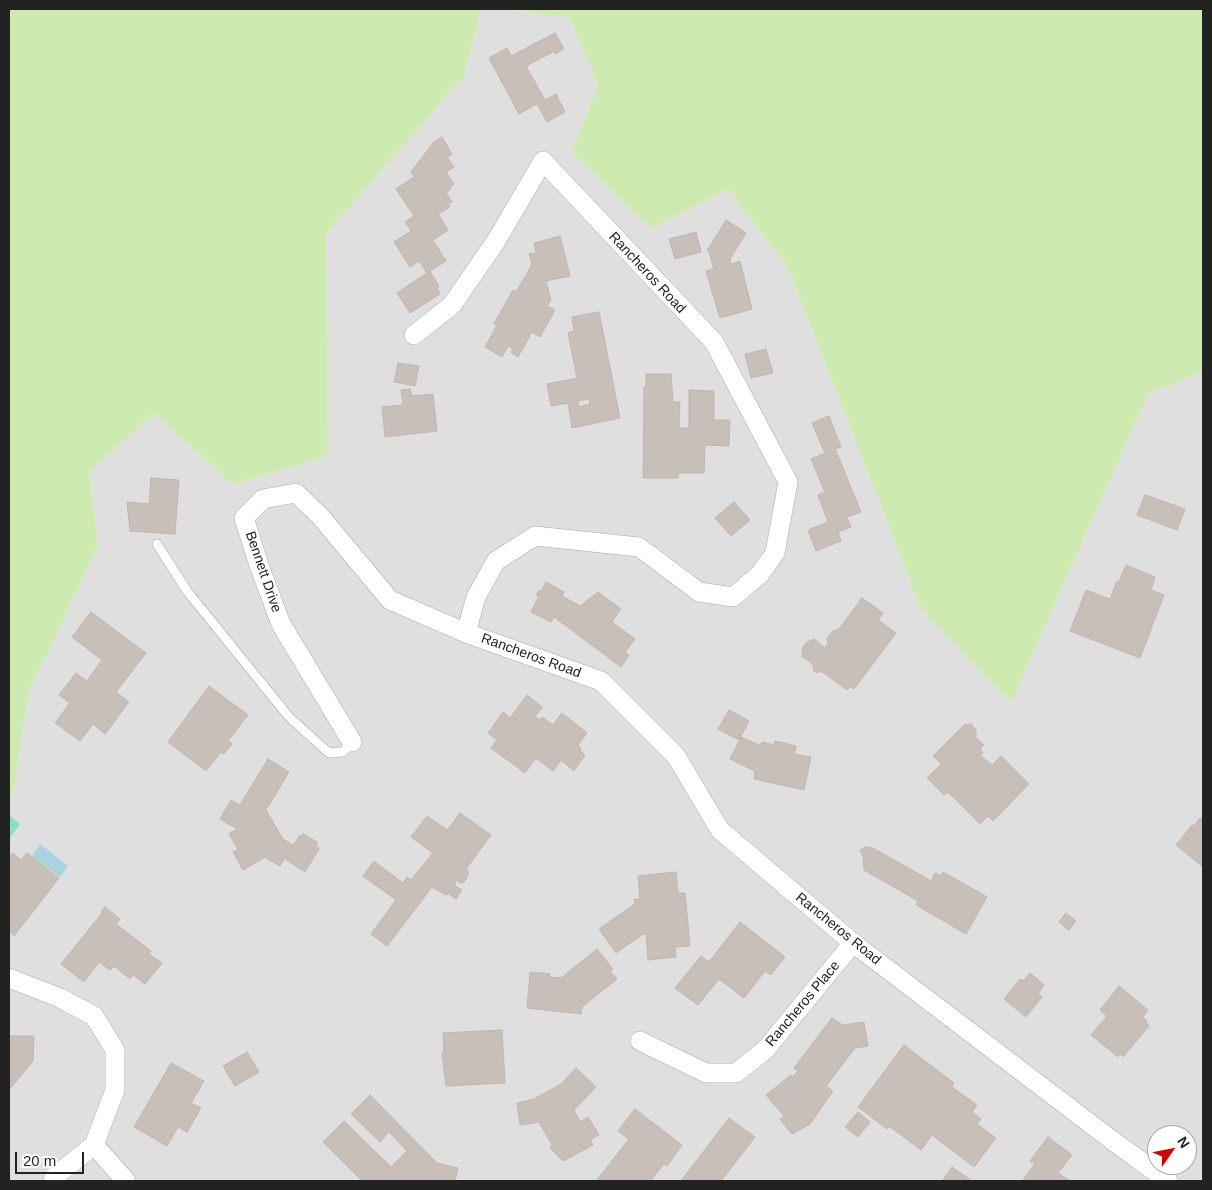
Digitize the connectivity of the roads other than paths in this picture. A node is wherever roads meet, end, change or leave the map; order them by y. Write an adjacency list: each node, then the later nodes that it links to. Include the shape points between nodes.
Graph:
1 (414, 335): 3 (street, Rancheros Road, via 452,305 496,241 543,161 714,342 788,482 775,553 760,574 734,597 699,592 639,547 535,536 496,561 476,597)
2 (157, 544): 4 (lane, via 187,592 289,717 329,753 343,752)
3 (466, 633): 4 (street, Bennett Drive, via 390,600 320,516 296,493 263,499 244,518 260,568 281,624); 5 (street, Rancheros Road, via 601,681 676,756 720,830)
4 (352, 742)
5 (853, 943): 7 (street, Rancheros Place, via 766,1049 736,1073 706,1073); 11 (street, Rancheros Road)
6 (9, 978): 8 (street, via 60,998 94,1016 115,1050 115,1090)
7 (640, 1041)
8 (94, 1144): 9 (street); 10 (street)
9 (52, 1181)
10 (126, 1181)
11 (1168, 1181)

